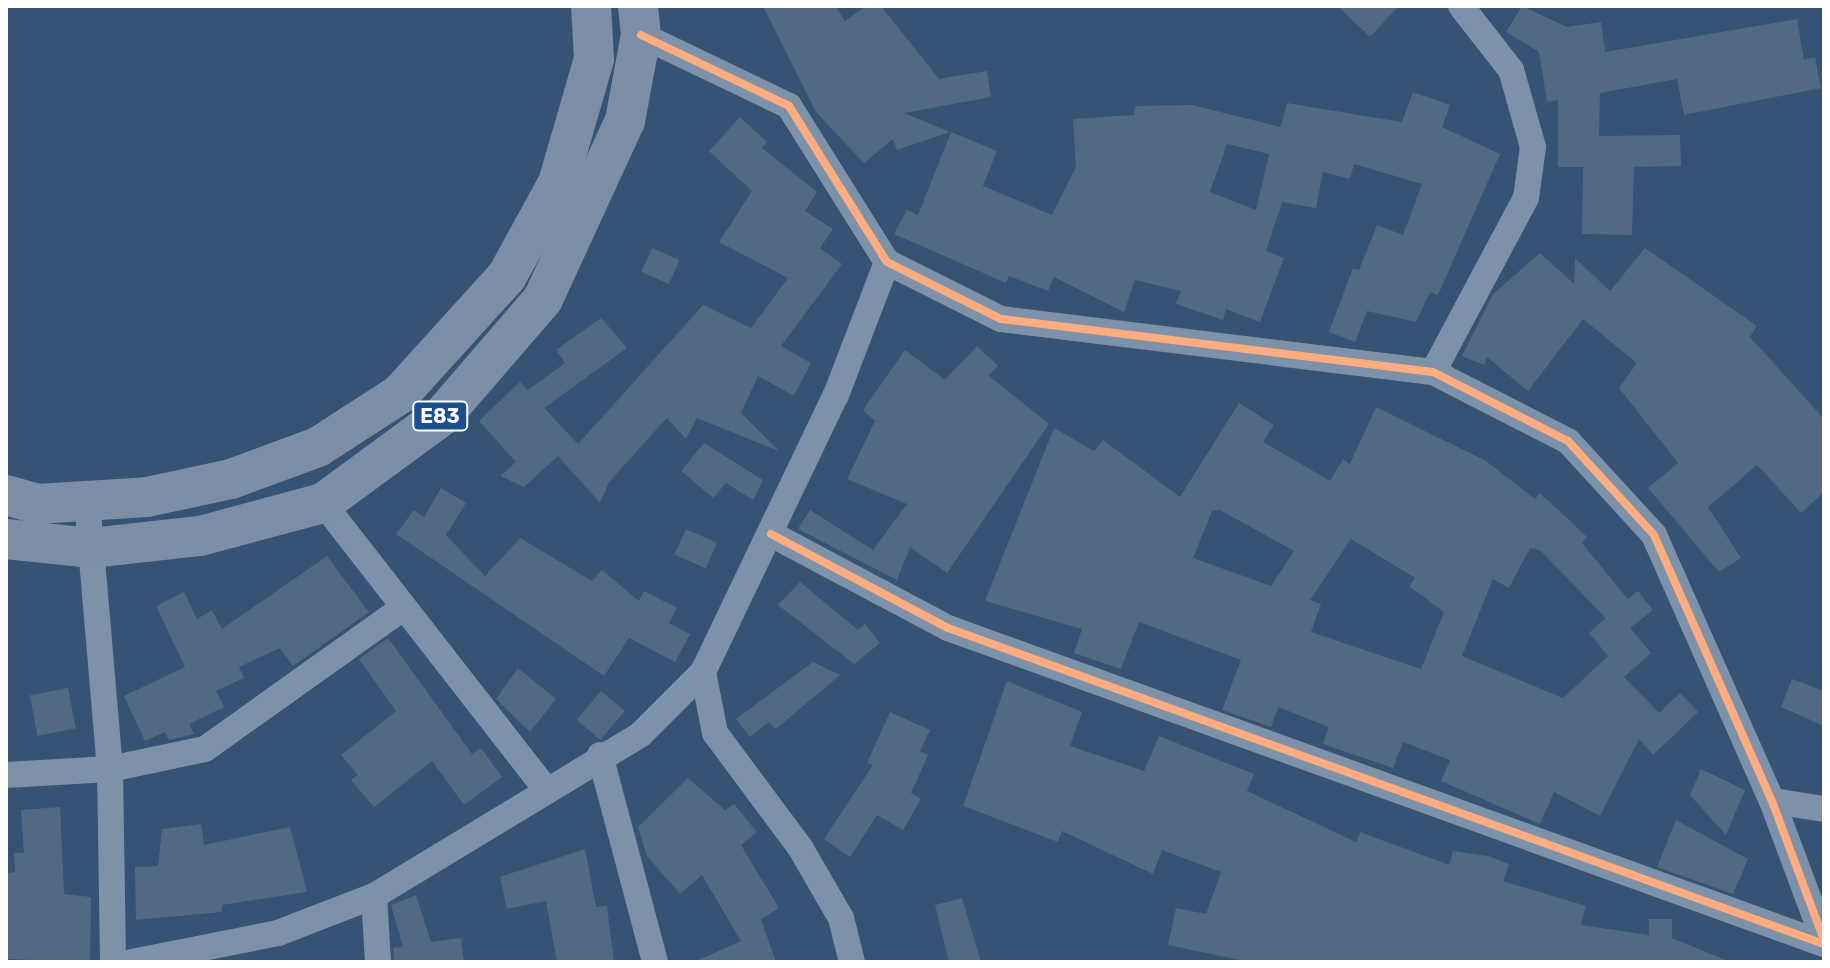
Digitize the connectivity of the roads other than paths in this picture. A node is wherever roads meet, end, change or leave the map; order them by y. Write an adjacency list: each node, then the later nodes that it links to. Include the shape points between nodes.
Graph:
1 (591, 6): 5 (main road, E83, via 594,59 558,183)
2 (1461, 6): 7 (street, via 1511,70 1533,147 1526,198)
3 (640, 21): 4 (street, via 789,106); 6 (main road, E83, via 625,121)
4 (887, 262): 7 (street, via 1001,319); 11 (street)
5 (507, 276): 6 (main road); 9 (main road, E83, via 400,394 318,447 231,479)
6 (543, 299): 10 (main road, E83, via 443,415)
7 (1433, 372): 20 (street, via 1568,441 1654,535)
8 (6, 495): 9 (main road, E83, via 37,504)
9 (87, 501): 13 (street)
10 (323, 503): 13 (main road, E83, via 200,536); 14 (street)
11 (771, 534): 15 (street); 23 (street, via 948,628)
12 (6, 539): 13 (main road, E83)
13 (91, 548): 17 (street)
14 (404, 607): 17 (street, via 205,749); 19 (street)
15 (703, 672): 16 (street, via 641,734); 28 (street, via 715,733 801,849 841,918)
16 (600, 755): 19 (street); 27 (street)
17 (110, 769): 18 (street); 24 (street)
18 (6, 775)
19 (547, 791): 22 (street)
20 (1772, 801): 21 (street); 23 (street)
21 (1824, 809)
22 (374, 896): 25 (street, via 278,933); 26 (street)
23 (1824, 942)
24 (113, 962)
25 (132, 962)
26 (378, 962)
27 (655, 962)
28 (852, 962)

